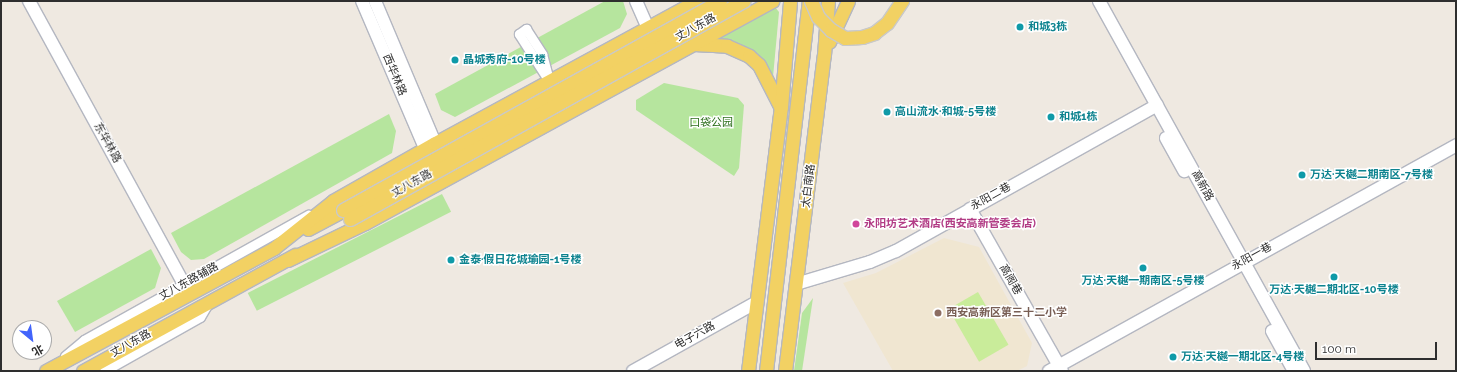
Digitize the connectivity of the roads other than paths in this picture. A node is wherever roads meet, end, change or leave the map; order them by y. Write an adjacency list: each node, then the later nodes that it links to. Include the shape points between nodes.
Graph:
1 (29, 1): 31 (street, 东华林路)
2 (362, 1): 25 (street, 西华林路)
3 (375, 1): 25 (street, 西华林路)
4 (636, 1): 17 (street)
5 (696, 1): 17 (main road, 丈八东路)
6 (720, 1): 28 (main road, 丈八东路, bridge)
7 (744, 1): 28 (main road, 丈八东路, bridge)
8 (773, 1): 18 (main road)
9 (790, 1): 22 (main road)
10 (797, 1): 43 (main road, via 783,146)
11 (810, 1): 14 (main road, bridge, via 818,17 831,30 845,38 874,33 887,23); 44 (main road, 太白南路)
12 (828, 1): 19 (main road, 太白南路)
13 (848, 1): 19 (main road)
14 (902, 1)
15 (1089, 1): 23 (street, 高新路)
16 (1099, 1): 23 (street, 高新路)
17 (647, 28): 20 (street); 21 (main road, 丈八东路)
18 (694, 44): 20 (main road); 22 (main road, via 727,46 749,56 759,64)
19 (824, 55): 32 (main road, 太白南路)
20 (662, 60): 29 (main road, via 365,223)
21 (549, 81): 21 (street, via 542,54 526,29 518,34); 25 (main road, 丈八东路)
22 (781, 107): 34 (main road)
23 (1153, 107): 27 (street, 永阳二巷); 30 (street, 高新路)
24 (1456, 145): 30 (street, 永阳一巷)
25 (430, 146): 28 (main road, 丈八东路)
26 (1456, 154): 30 (street, 永阳一巷)
27 (970, 209): 32 (street, 永阳二巷, via 870,262); 38 (street, 高阁巷)
28 (342, 210): 29 (main road, 丈八东路); 31 (street, 丈八东路辅路); 33 (main road, 丈八东路)
29 (288, 260): 35 (main road, 丈八东路)
30 (1242, 268): 38 (street, 永阳一巷); 46 (street, 高新路); 47 (street, 高新路)
31 (184, 284): 37 (street, 丈八东路辅路, via 84,340)
32 (796, 284): 45 (main road, 太白南路)
33 (182, 298): 36 (street); 37 (main road, 丈八东路)
34 (757, 302): 41 (street, 电子六路); 42 (main road)
35 (207, 305): 36 (main road, 丈八东路); 40 (street, via 200,317)
36 (190, 311): 39 (main road, 丈八东路)
37 (48, 370)
38 (1059, 370)
39 (83, 371)
40 (104, 371)
41 (634, 371)
42 (748, 371)
43 (756, 371)
44 (766, 371)
45 (785, 371)
46 (1294, 371)
47 (1304, 371)

